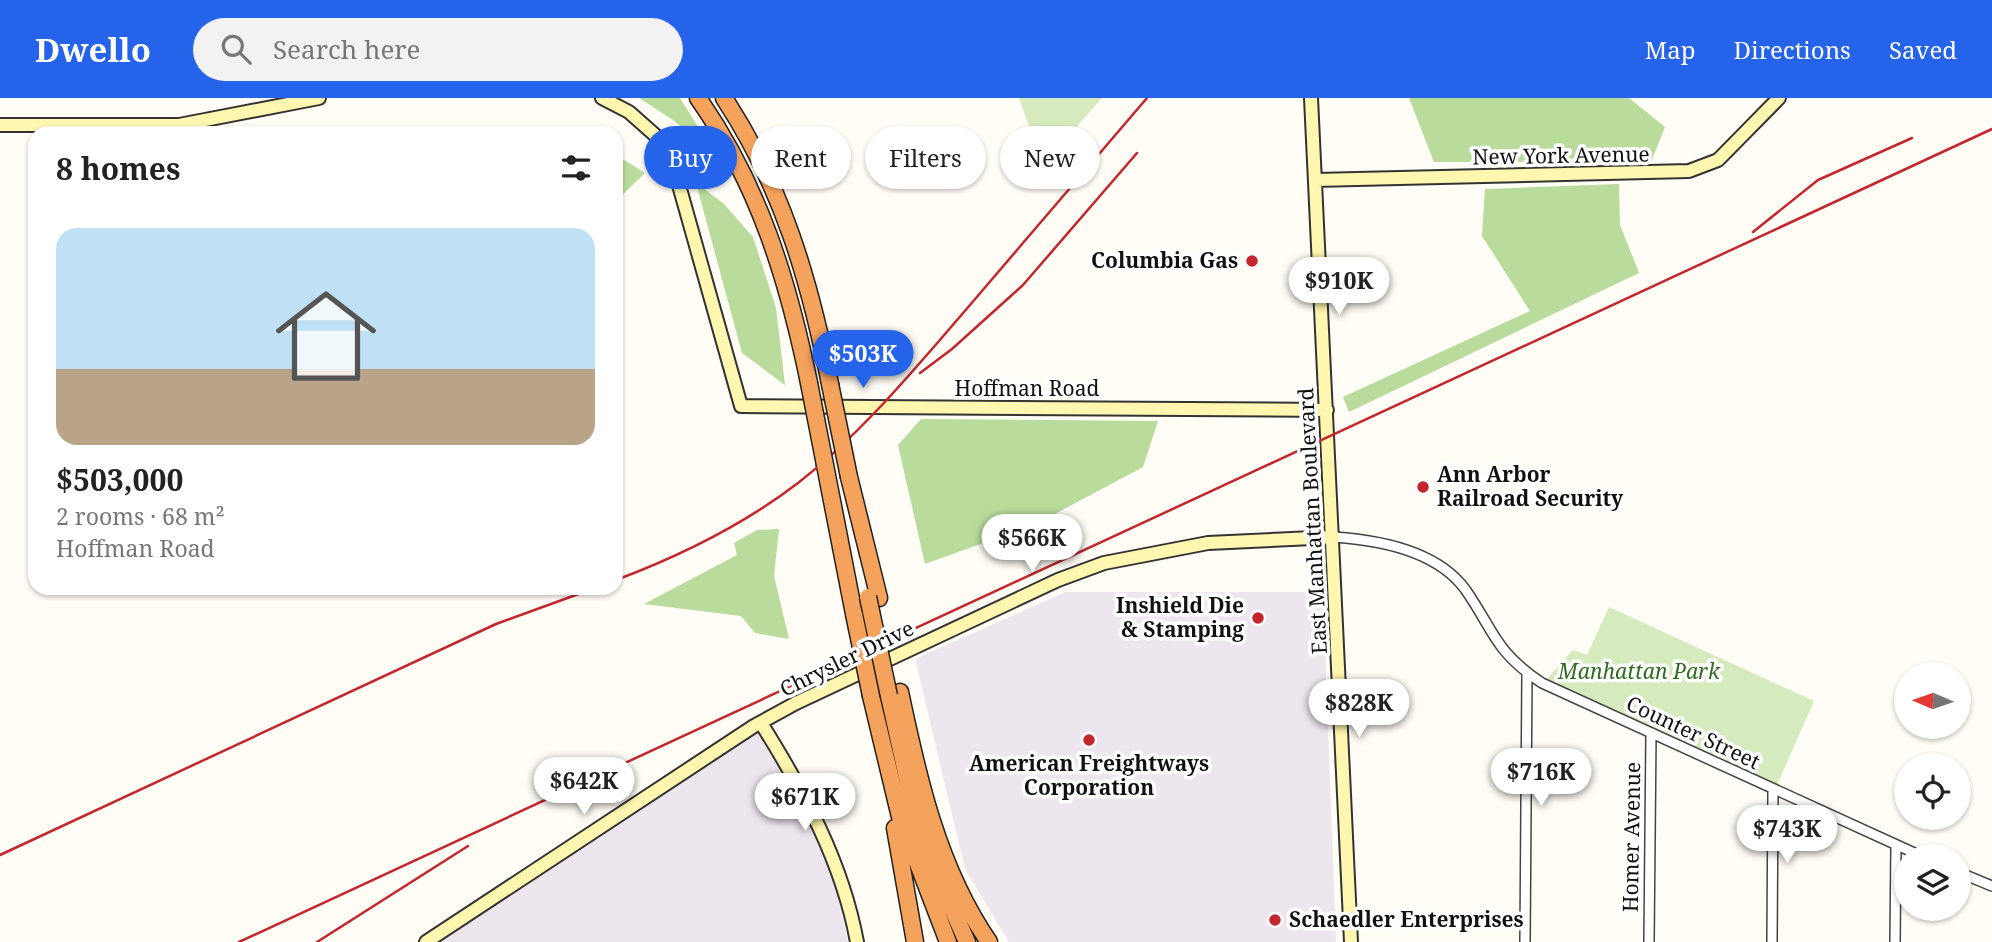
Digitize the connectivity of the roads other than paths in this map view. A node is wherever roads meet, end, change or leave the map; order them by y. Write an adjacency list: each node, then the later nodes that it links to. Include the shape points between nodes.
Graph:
1 (319, 98): 7 (street, via 179,125)
2 (602, 98): 9 (street, Hoffman Road, via 629,112 655,135 675,171 741,406)
3 (698, 98): 15 (highway, bridge, via 735,158 769,232 790,297)
4 (724, 98): 12 (highway, bridge, via 758,156 791,230 811,294)
5 (1311, 98): 8 (street, East Manhattan Boulevard)
6 (1779, 98): 8 (street, New York Avenue, via 1718,160 1689,171)
7 (0, 125)
8 (1315, 180): 9 (street, East Manhattan Boulevard)
9 (1327, 410): 10 (street, East Manhattan Boulevard)
10 (1334, 537): 11 (street, Counter Street, via 1407,550 1446,570 1462,586 1498,646); 13 (street, Chrysler Drive, via 1208,543 1104,563 1045,586); 29 (street, East Manhattan Boulevard)
11 (1527, 673): 14 (street, Counter Street); 30 (street)
12 (895, 694): 20 (highway, via 929,812); 26 (highway, via 913,805)
13 (761, 723): 22 (street, Chrysler Drive); 23 (street, via 821,828)
14 (1651, 733): 16 (street, Counter Street); 31 (street, Homer Avenue)
15 (889, 777): 24 (highway); 25 (highway, via 912,854)
16 (1773, 789): 17 (street, Counter Street); 32 (street)
17 (1894, 844)
18 (1971, 877): 19 (street)
19 (1992, 886)
20 (971, 913): 27 (highway); 28 (highway)
21 (1895, 921): 33 (street)
22 (426, 942)
23 (858, 942)
24 (915, 942)
25 (948, 942)
26 (967, 942)
27 (989, 942)
28 (996, 942)
29 (1351, 942)
30 (1525, 942)
31 (1648, 942)
32 (1772, 942)
33 (1895, 942)

